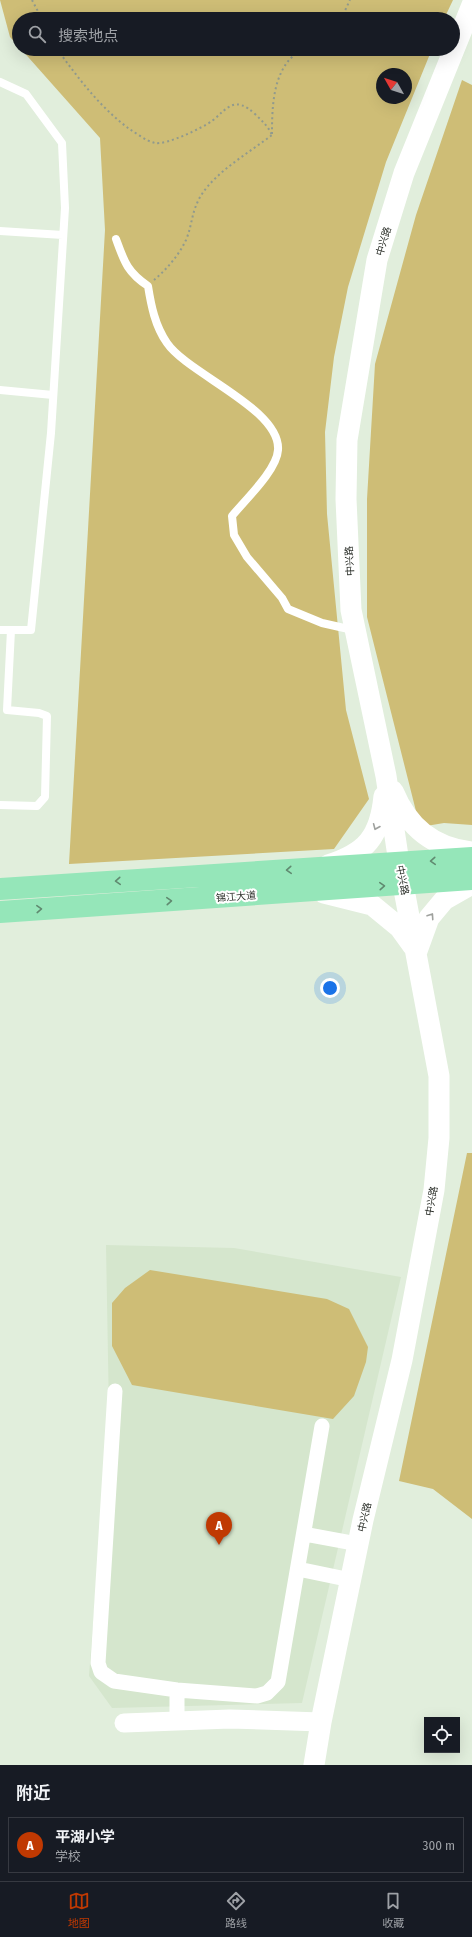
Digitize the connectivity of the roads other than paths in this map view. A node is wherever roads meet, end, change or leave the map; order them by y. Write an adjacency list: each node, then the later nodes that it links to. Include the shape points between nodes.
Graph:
1 (472, 5): 2 (main road, 中兴路)
2 (460, 35)
3 (451, 56): 12 (main road, 中兴路, via 404,173 377,260 346,440 351,610)
4 (0, 82): 6 (lane, via 26,94 62,142 65,208)
5 (0, 230): 6 (lane)
6 (63, 235): 9 (lane)
7 (116, 239): 12 (lane, via 126,266 135,277 148,286 154,317 167,344 181,358 255,409 275,436 278,449 274,464 232,516 234,535 288,609 322,623)
8 (0, 390): 9 (lane)
9 (53, 395): 11 (lane, via 32,630)
10 (0, 630): 11 (lane)
11 (11, 630): 14 (lane, via 7,710 47,716 45,797 37,806)
12 (356, 631): 13 (main road, 中兴路)
13 (386, 776): 15 (main road, via 410,821 425,836 439,843); 17 (main road, 中兴路); 18 (main road, one-way to 18, via 383,806 378,826 370,841 353,856)
14 (0, 805)
15 (472, 852)
16 (472, 858): 17 (main road, one-way to 17)
17 (399, 863): 18 (main road); 21 (main road, 中兴路)
18 (316, 868): 22 (main road, one-way to 22)
19 (472, 879): 21 (main road, 锦江大道)
20 (472, 884): 25 (main road, one-way to 20, via 429,918 444,900)
21 (404, 885): 23 (main road, 锦江大道, one-way to 21); 25 (main road, 中兴路)
22 (0, 889)
23 (315, 891): 24 (main road, 锦江大道, one-way to 23); 25 (main road, via 372,905 400,928)
24 (0, 912)
25 (416, 952): 29 (main road, 中兴路, via 439,1076 439,1138 434,1190 402,1360)
26 (115, 1391): 32 (street, via 98,1663 101,1672 114,1681)
27 (322, 1426): 28 (street)
28 (304, 1534): 29 (street); 30 (street)
29 (358, 1544): 31 (main road, 中兴路)
30 (298, 1569): 31 (street); 32 (street, via 278,1682 267,1693 257,1696)
31 (351, 1580): 34 (main road, 中兴路)
32 (178, 1690): 33 (street)
33 (177, 1721): 34 (street, via 230,1719); 35 (street)
34 (321, 1722): 36 (main road, 中兴路)
35 (124, 1723)
36 (314, 1765)

